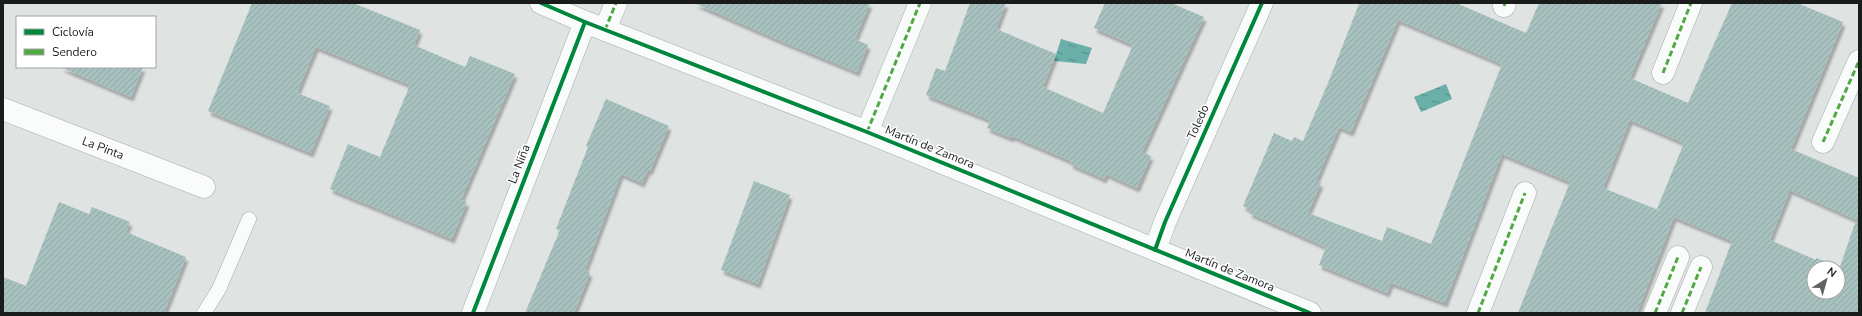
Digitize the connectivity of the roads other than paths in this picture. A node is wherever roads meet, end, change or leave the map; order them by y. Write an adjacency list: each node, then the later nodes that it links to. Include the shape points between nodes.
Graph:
1 (541, 3): 6 (street, Martín de Zamora)
2 (616, 3): 7 (street)
3 (920, 3): 11 (street)
4 (1262, 3): 16 (street, Toledo)
5 (1691, 3): 9 (street)
6 (584, 22): 7 (street, Martín de Zamora); 20 (street, La Niña)
7 (604, 30): 11 (street, Martín de Zamora)
8 (1859, 61): 12 (street)
9 (1663, 73)
10 (3, 109): 13 (street, La Pinta)
11 (867, 132): 16 (street, Martín de Zamora)
12 (1823, 142)
13 (204, 187)
14 (1525, 193): 22 (street)
15 (249, 219): 19 (lane, via 219,289)
16 (1155, 250): 21 (street, Martín de Zamora)
17 (1678, 257): 23 (street)
18 (1701, 267): 24 (street)
19 (204, 313)
20 (473, 313)
21 (1310, 313)
22 (1478, 313)
23 (1655, 313)
24 (1682, 313)

